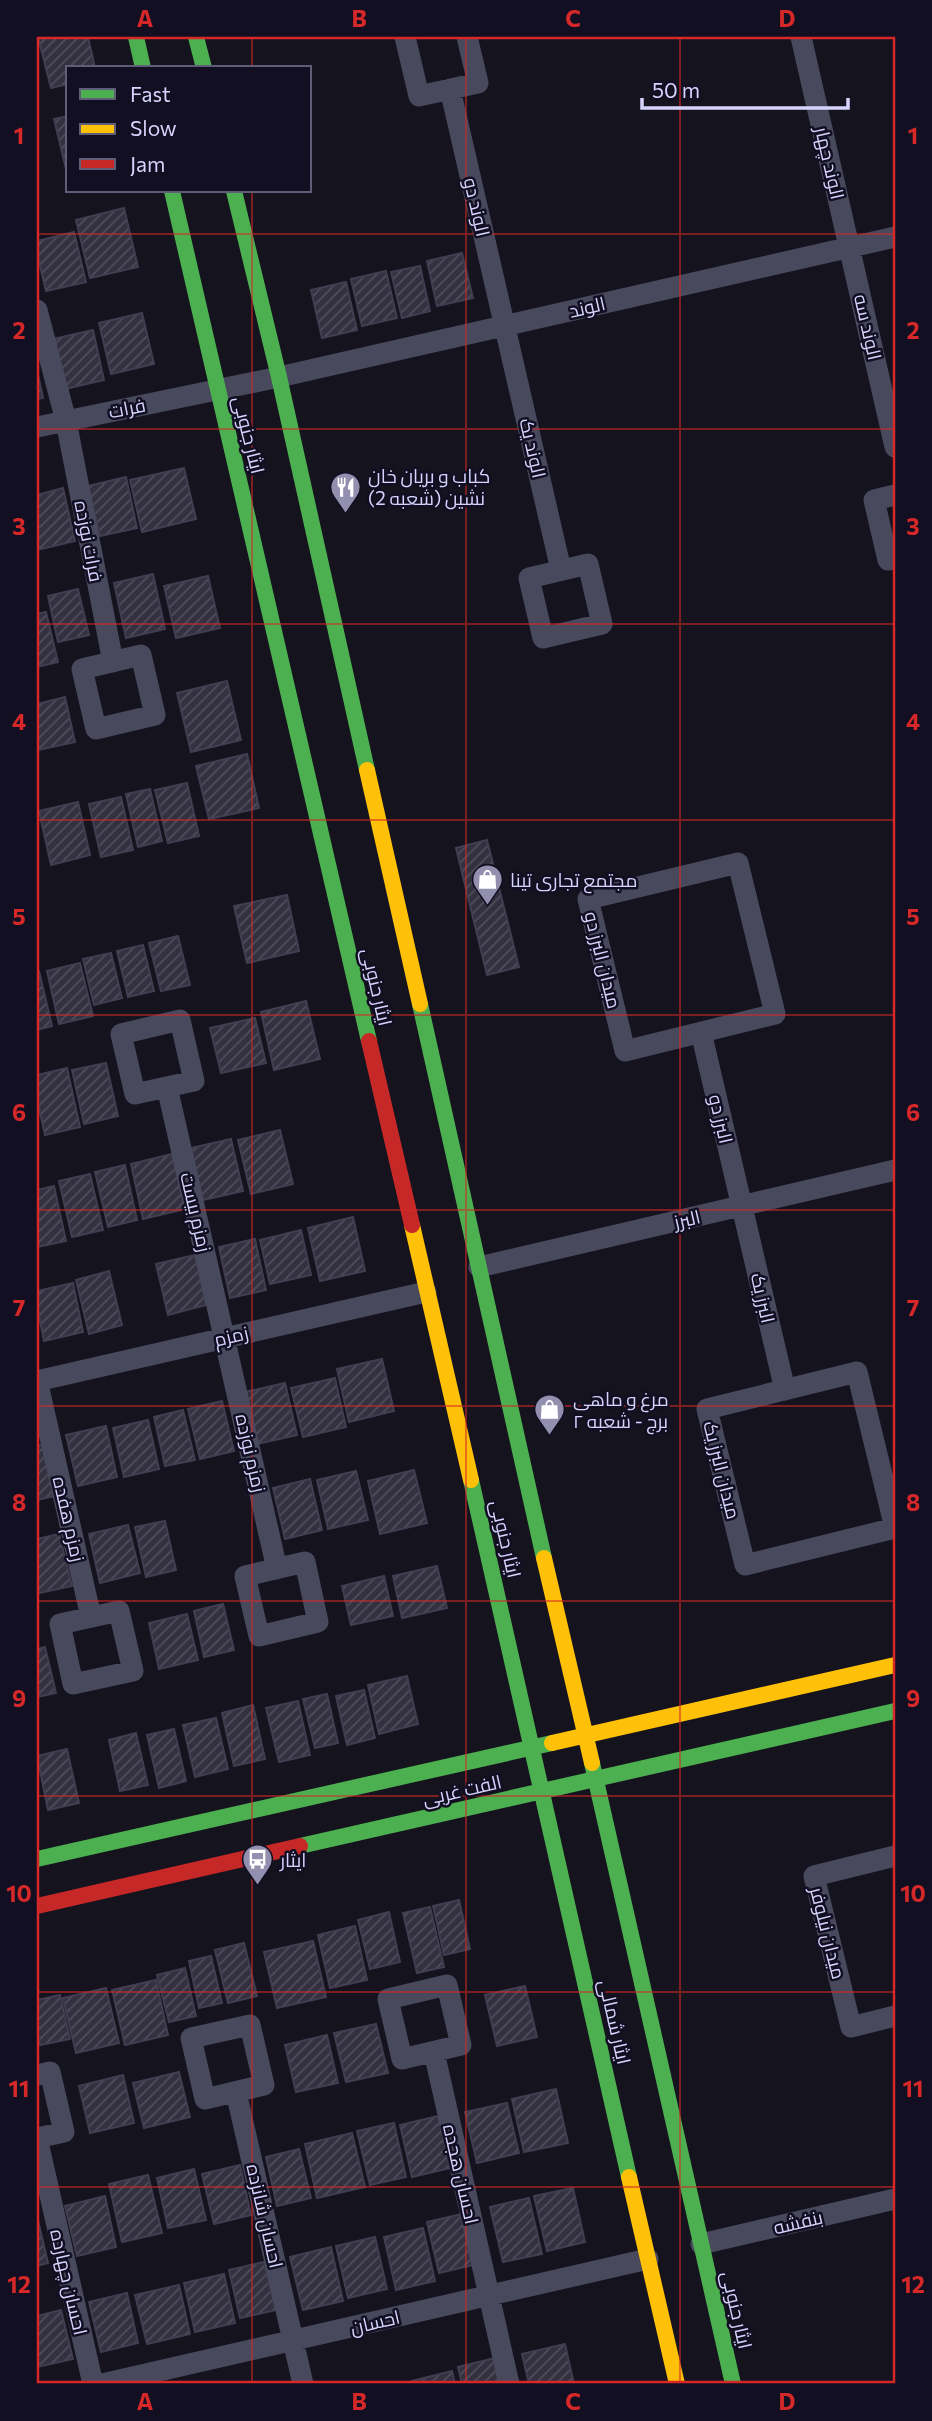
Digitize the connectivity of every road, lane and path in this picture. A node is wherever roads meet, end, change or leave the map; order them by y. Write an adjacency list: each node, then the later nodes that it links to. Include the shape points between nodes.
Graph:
1 (136, 37): 6 (main road)
2 (196, 37): 7 (main road)
3 (405, 37): 8 (street, via 419,96)
4 (467, 37): 8 (street, via 478,83)
5 (801, 37): 12 (street, الوند چهار)
6 (143, 66)
7 (203, 66)
8 (450, 89): 14 (street, الوند دو)
9 (172, 192): 16 (main road, ایثار جنوبی)
10 (234, 192): 15 (main road, ایثار جنوبی)
11 (895, 237): 12 (street, الوند)
12 (850, 247): 14 (street, الوند); 19 (street, الوند سه)
13 (37, 310): 17 (street, فرات نوزده)
14 (505, 326): 15 (street, الوند); 22 (street, الوند یک)
15 (279, 377): 16 (street, فرات); 28 (main road, ایثار جنوبی)
16 (217, 390): 17 (street, فرات); 29 (main road, ایثار جنوبی)
17 (66, 421): 18 (street, فرات); 23 (street, فرات نوزده)
18 (37, 427)
19 (895, 447)
20 (895, 495): 21 (street, via 874,500 888,560)
21 (895, 559)
22 (561, 570)
23 (113, 662)
24 (701, 1032): 24 (street, میدان البرز دو, via 775,1014 738,863 588,899 625,1051); 27 (street, البرز دو)
25 (167, 1087): 30 (street, زمزم بیست)
26 (895, 1170): 27 (street, البرز)
27 (741, 1206): 28 (street, البرز); 32 (street, البرز یک)
28 (479, 1267): 37 (main road, ایثار جنوبی)
29 (426, 1292): 30 (street, زمزم); 38 (main road, ایثار جنوبی)
30 (224, 1338): 31 (street, زمزم); 33 (street, زمزم نوزده)
31 (37, 1380): 34 (street, زمزم هفده)
32 (785, 1390): 32 (street, میدان البرز یک, via 707,1409 745,1565 895,1528 857,1372)
33 (277, 1569)
34 (91, 1617)
35 (895, 1665): 37 (main road, الفت غربی)
36 (895, 1711): 39 (main road, الفت غربی)
37 (584, 1735): 38 (main road, الفت غربی); 39 (main road, ایثار جنوبی)
38 (533, 1747): 40 (main road, ایثار جنوبی); 42 (main road, الفت غربی)
39 (597, 1781): 40 (main road, الفت غربی); 50 (main road, ایثار شمالی)
40 (541, 1793): 43 (main road, الفت غربی); 51 (main road, ایثار شمالی)
41 (895, 1856): 44 (street, میدان نیلوفر, via 814,1876 851,2027)
42 (37, 1858)
43 (37, 1906)
44 (895, 2017)
45 (434, 2052): 52 (street, احسان هجده)
46 (37, 2075): 48 (street, via 50,2072 64,2132)
47 (236, 2092): 53 (street, احسان شانزده)
48 (37, 2138): 54 (street, احسان چهارده)
49 (895, 2199): 50 (street, بنفشه)
50 (701, 2244): 59 (main road, ایثار جنوبی)
51 (648, 2259): 52 (street, احسان); 58 (main road)
52 (489, 2296): 53 (street, احسان); 57 (street, احسان هجده)
53 (293, 2340): 55 (street, احسان); 56 (street, احسان شانزده)
54 (93, 2384)
55 (102, 2384)
56 (303, 2384)
57 (509, 2384)
58 (677, 2384)
59 (733, 2384)

